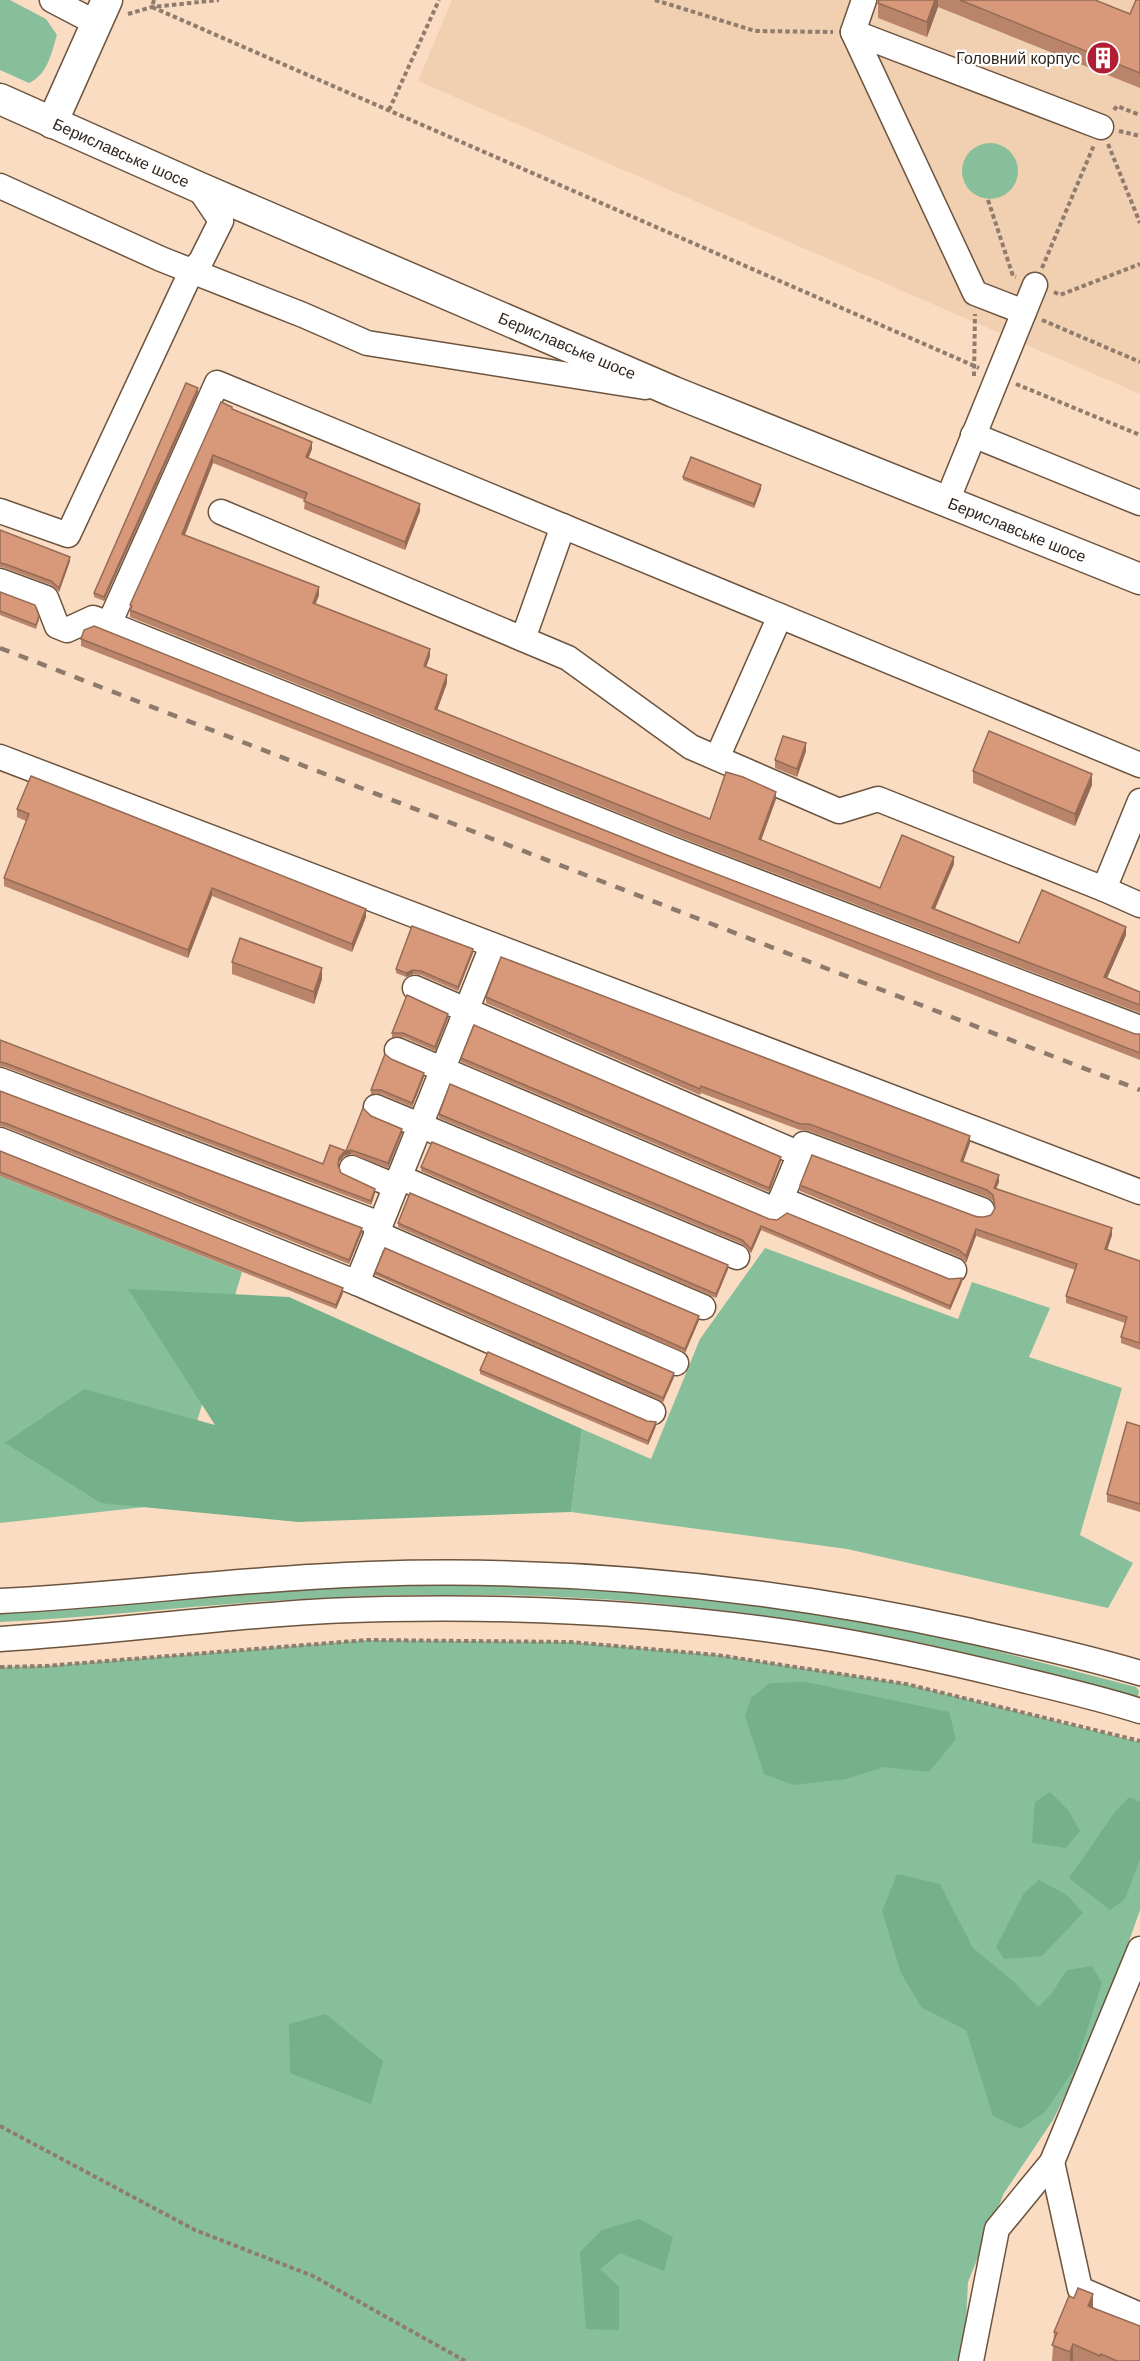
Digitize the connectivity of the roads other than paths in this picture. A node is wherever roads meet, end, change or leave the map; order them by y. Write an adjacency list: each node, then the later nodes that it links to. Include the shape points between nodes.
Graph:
1 (52, 0): 3 (street)
2 (864, 0): 4 (street)
3 (102, 12): 6 (main road)
4 (853, 32): 7 (street); 12 (street, via 975,293)
5 (0, 99): 6 (main road, Бериславське шосе)
6 (52, 123): 9 (main road, Бериславське шосе)
7 (1101, 127)
8 (0, 186): 10 (street)
9 (198, 187): 10 (street, via 221,221); 13 (main road, Бериславське шосе)
10 (192, 272): 13 (street, via 367,343); 17 (street, via 68,535)
11 (1035, 285): 12 (street)
12 (1024, 312): 14 (street, via 986,377)
13 (674, 392): 15 (main road, Бериславське шосе)
14 (973, 435): 15 (street); 16 (street)
15 (947, 501): 20 (main road, Бериславське шосе)
16 (1140, 503)
17 (0, 511)
18 (221, 512): 24 (street)
19 (563, 526): 22 (street); 23 (street, via 217,383); 24 (street)
20 (1140, 579)
21 (0, 581): 23 (street, via 46,598 57,626 67,630 93,618)
22 (780, 616): 26 (street); 27 (street)
23 (109, 624): 34 (street, via 669,848)
24 (522, 639): 26 (street, via 568,658 691,747)
25 (0, 757): 31 (street)
26 (717, 758): 29 (street, via 839,811 878,799)
27 (1140, 765)
28 (1140, 801): 29 (street)
29 (1104, 889): 30 (street)
30 (1140, 905)
31 (492, 946): 33 (street); 44 (street)
32 (415, 988): 33 (street)
33 (466, 1010): 36 (street); 41 (street)
34 (1140, 1028)
35 (398, 1050): 36 (street)
36 (442, 1068): 39 (street); 45 (street, via 775,1210)
37 (0, 1080): 47 (street)
38 (376, 1107): 39 (street)
39 (420, 1124): 43 (street); 48 (street)
40 (0, 1140): 50 (street)
41 (800, 1154): 45 (street); 46 (street, via 804,1144)
42 (352, 1168): 43 (street)
43 (397, 1181): 47 (street); 51 (street)
44 (1140, 1192)
45 (781, 1199): 49 (street)
46 (982, 1210)
47 (378, 1229): 50 (street); 52 (street)
48 (737, 1257)
49 (954, 1270)
50 (357, 1283): 53 (street)
51 (703, 1307)
52 (676, 1363)
53 (653, 1412)
54 (0, 1601): 56 (street, via 281,1577 546,1574 656,1581 838,1604 1018,1641)
55 (0, 1639): 57 (street, via 281,1613 504,1608 613,1613 839,1640 978,1670)
56 (1140, 1673)
57 (1140, 1712)
58 (1140, 1949): 59 (street)
59 (1052, 2163): 60 (street, via 1080,2289); 61 (street, via 997,2229)
60 (1140, 2315)
61 (971, 2361)

